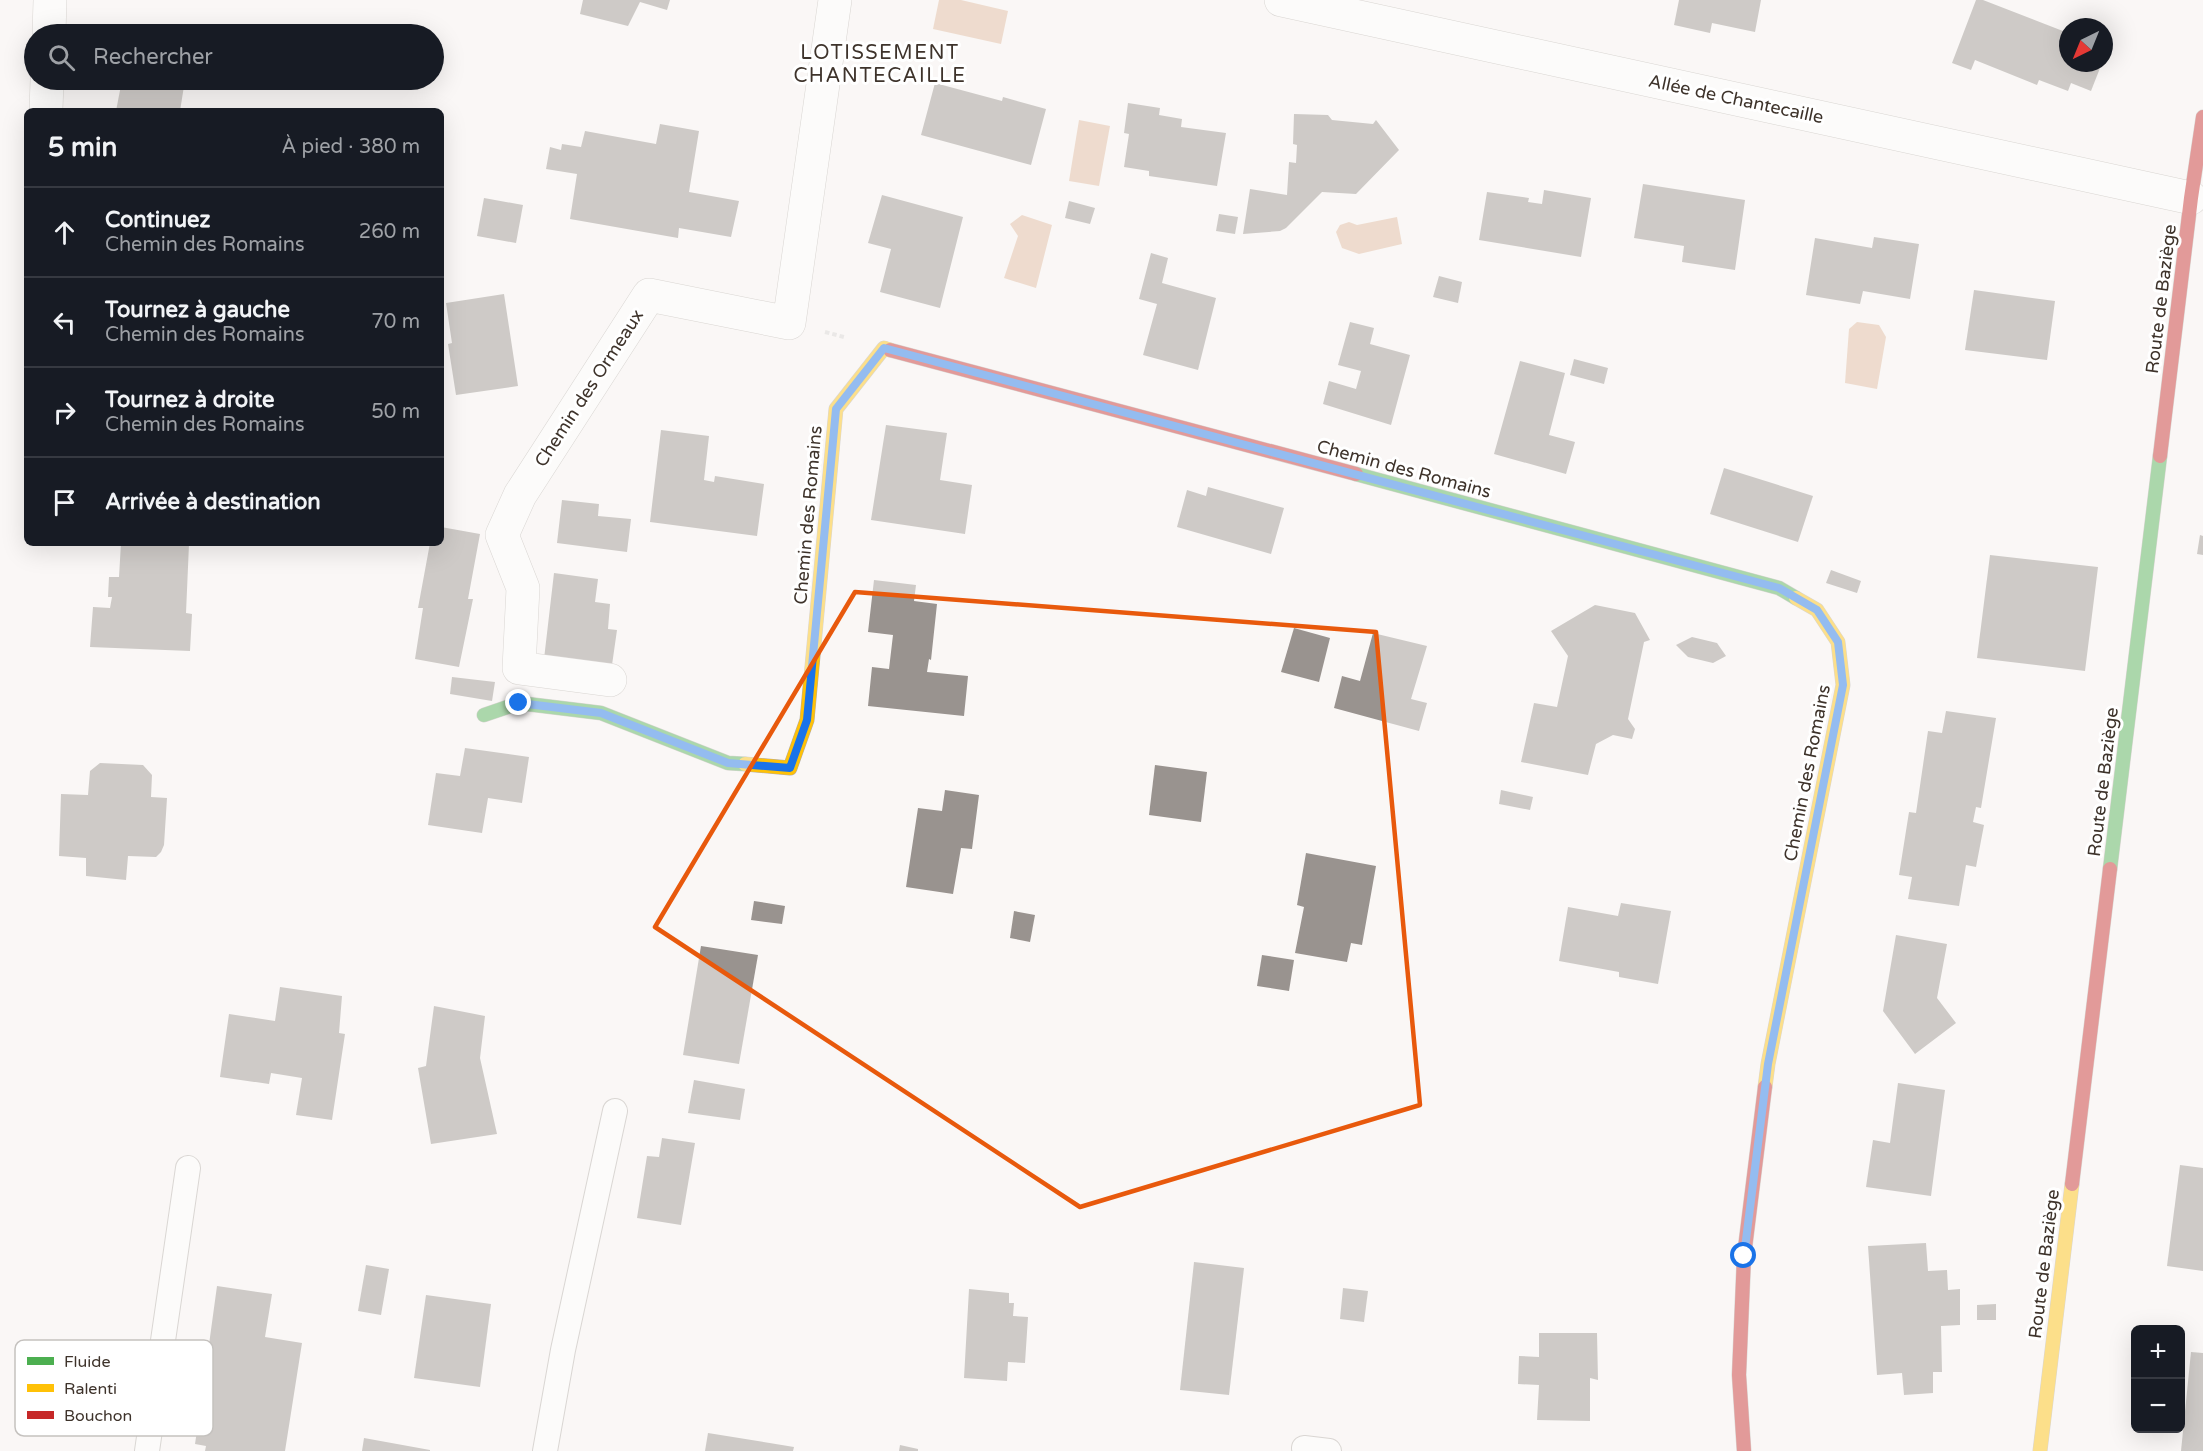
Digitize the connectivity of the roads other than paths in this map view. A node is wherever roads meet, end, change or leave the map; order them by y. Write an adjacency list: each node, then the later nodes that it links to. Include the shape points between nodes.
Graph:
1 (50, 0): 4 (street)
2 (835, 0): 9 (street, Chemin des Ormeaux, via 789,323 649,295 520,495 502,535 524,588 519,668)
3 (1281, 0): 8 (street, Allée de Chantecaille)
4 (49, 24)
5 (47, 90): 6 (street)
6 (46, 108)
7 (2203, 117): 8 (street, Route de Baziège)
8 (2197, 201): 20 (street, Route de Baziège)
9 (610, 680)
10 (484, 715): 19 (street, Chemin des Romains, via 519,703 601,713 728,763 790,768 807,720 836,409 884,348 1779,588 1817,610 1838,642 1843,685 1766,1075 1744,1256 1739,1375)
11 (615, 1111): 17 (lane, via 562,1350)
12 (188, 1168): 13 (lane)
13 (163, 1340)
14 (149, 1436): 16 (lane)
15 (1304, 1448): 18 (lane)
16 (147, 1451)
17 (545, 1451)
18 (1329, 1451)
19 (1744, 1451)
20 (2040, 1451)

